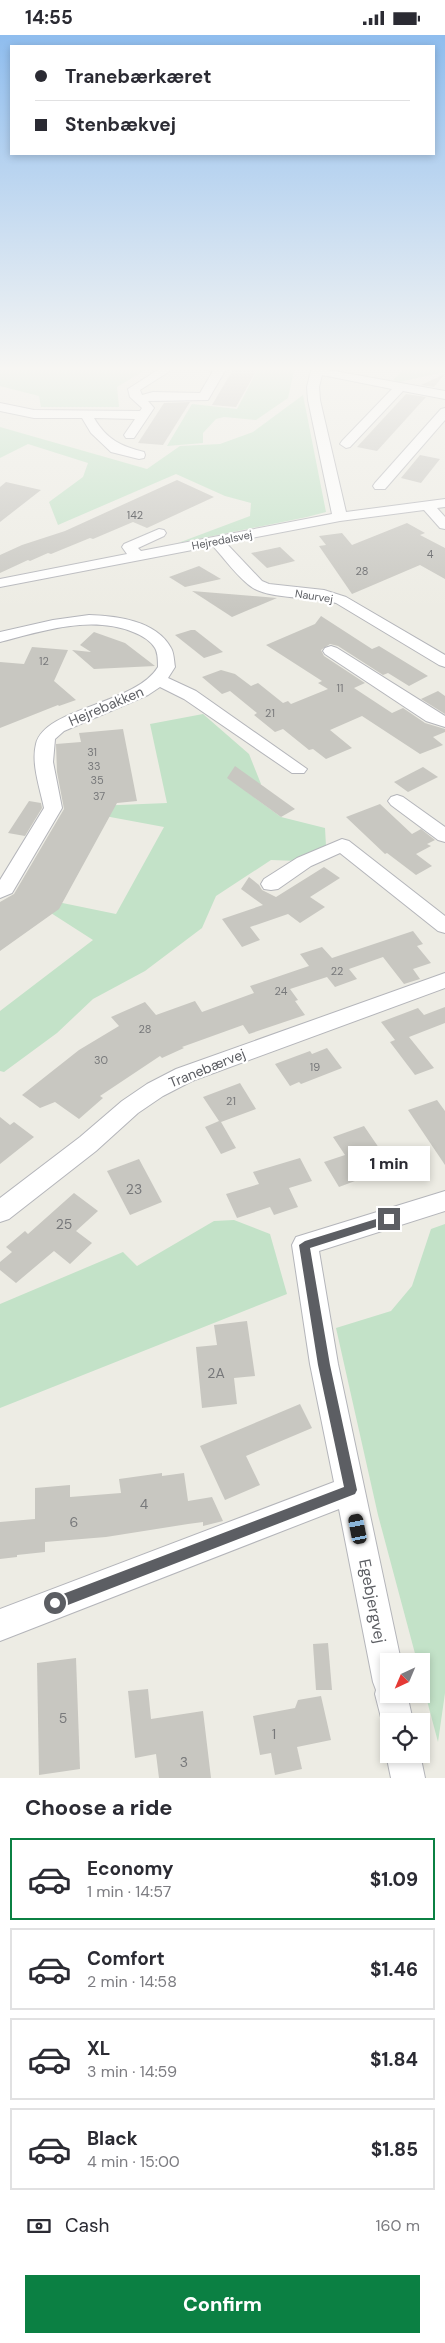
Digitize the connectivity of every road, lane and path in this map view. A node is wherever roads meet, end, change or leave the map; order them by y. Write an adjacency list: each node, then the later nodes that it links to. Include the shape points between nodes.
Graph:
1 (114, 447): 4 (street)
2 (324, 447): 8 (street)
3 (414, 447): 5 (street)
4 (139, 455)
5 (380, 486)
6 (445, 503): 7 (street, Hejredalsvej)
7 (427, 505): 8 (street, Hejredalsvej); 9 (street)
8 (340, 517): 11 (street, Hejredalsvej)
9 (445, 525)
10 (159, 533): 12 (street, via 129,547)
11 (216, 541): 12 (street, Hejredalsvej); 16 (street, Naurvej, via 261,586 341,600)
12 (137, 556): 13 (street, Hejredalsvej)
13 (0, 583)
14 (0, 637): 17 (street, Hejrebakken, via 73,621 121,623 148,633 164,650 165,670)
15 (331, 651): 18 (street, via 432,717)
16 (445, 661)
17 (158, 680): 19 (street, Hejrebakken, via 190,695); 23 (street, Hejrebakken, via 139,694 69,721 47,736 43,745 53,808 5,888)
18 (445, 722)
19 (298, 769)
20 (397, 801): 21 (street)
21 (445, 836)
22 (271, 884): 24 (street, via 304,862 342,845)
23 (0, 891)
24 (445, 926)
25 (445, 980): 27 (street, Tranebærvej, via 184,1075 155,1090)
26 (445, 1201): 28 (street, Egebjergvej, via 305,1245 324,1365)
27 (0, 1212)
28 (351, 1490): 29 (street); 30 (street, Egebjergvej)
29 (0, 1625)
30 (383, 1653)
31 (405, 1763): 32 (street)
32 (408, 1778)

